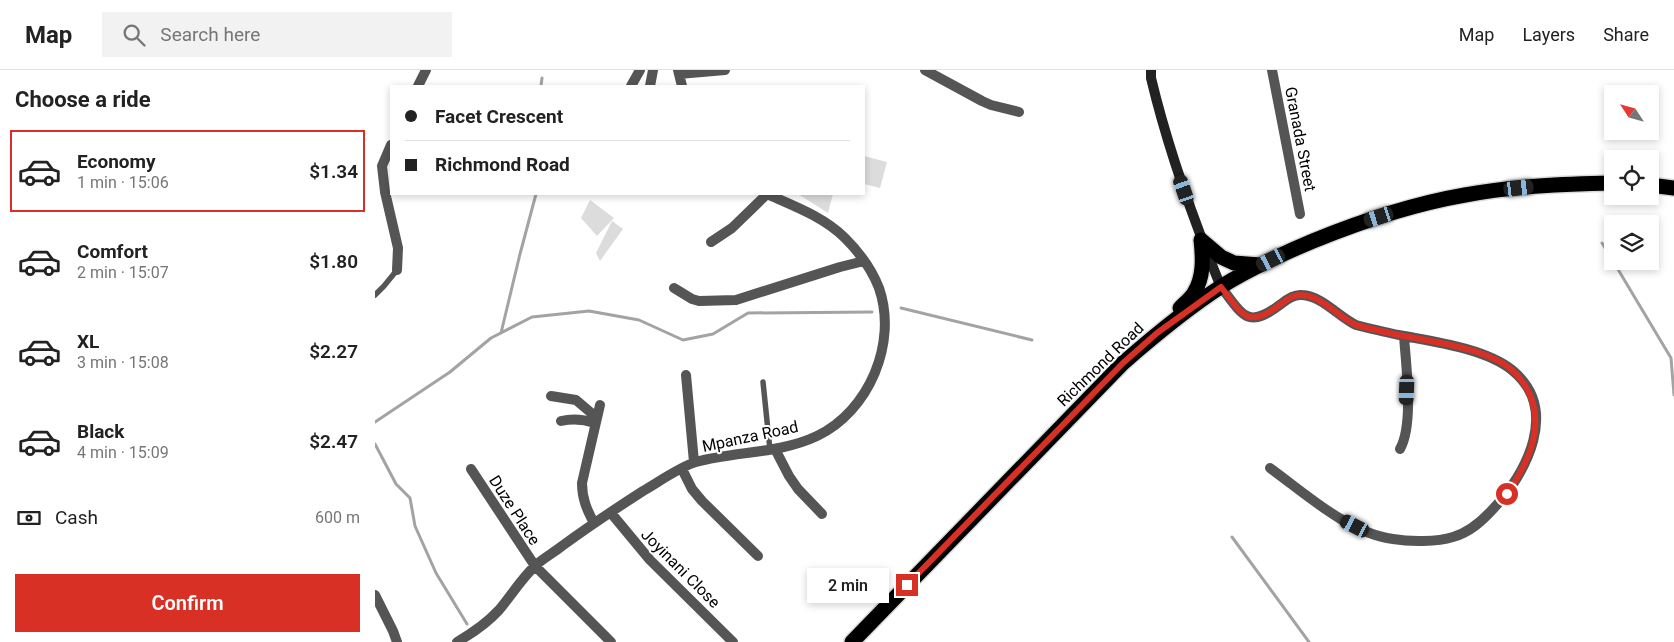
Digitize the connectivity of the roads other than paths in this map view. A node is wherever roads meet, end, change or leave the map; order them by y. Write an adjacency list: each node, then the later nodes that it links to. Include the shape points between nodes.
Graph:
1 (426, 70): 9 (street)
2 (640, 70): 10 (street)
3 (653, 70): 11 (street)
4 (725, 70): 8 (street)
5 (925, 70): 13 (street, via 986,104)
6 (1151, 70): 22 (street, via 1162,124)
7 (1272, 70): 21 (street, Granada Street)
8 (679, 72): 12 (street)
9 (418, 85)
10 (632, 85)
11 (650, 85)
12 (682, 85)
13 (1019, 112)
14 (390, 147): 15 (street)
15 (378, 165): 26 (street, via 398,248)
16 (1604, 183): 25 (highway, Richmond Road, via 1555,184 1474,194 1408,208 1349,227)
17 (1659, 186): 18 (highway)
18 (1674, 188)
19 (766, 195): 23 (street, via 732,228)
20 (769, 195): 24 (street, Mpanza Road, via 833,227)
21 (1300, 214)
22 (1201, 240): 25 (highway, via 1234,264); 27 (street); 30 (highway, via 1202,270 1194,293)
23 (711, 242)
24 (864, 262): 28 (street, via 736,300 699,301); 38 (street, Mpanza Road, via 879,288 885,327 880,357 870,384 854,408 839,422 817,436)
25 (1260, 265): 27 (highway, Richmond Road)
26 (397, 270): 29 (lane)
27 (1221, 287): 30 (highway, Richmond Road); 31 (street, via 1245,315 1254,318 1261,317 1291,297 1303,295 1356,325)
28 (674, 288)
29 (375, 295)
30 (1157, 333): 54 (highway, Richmond Road, via 1090,396)
31 (1404, 336): 39 (street, via 1406,432); 41 (street, via 1437,342 1497,361 1512,370 1525,385 1535,406 1535,432 1528,459 1507,494 1479,524 1452,538 1391,539 1365,531 1340,518)
32 (686, 375): 40 (street)
33 (763, 382): 38 (lane)
34 (551, 396): 36 (street, via 576,400)
35 (599, 405): 36 (street)
36 (596, 420): 37 (street); 46 (street, via 582,492)
37 (561, 421)
38 (772, 449): 40 (street, Mpanza Road); 45 (street, via 798,489)
39 (1400, 449)
40 (694, 462): 43 (street, Mpanza Road)
41 (1270, 468)
42 (471, 469): 48 (street, Duze Place)
43 (682, 469): 44 (street, Mpanza Road); 47 (street, via 702,501)
44 (611, 513): 46 (street, Mpanza Road); 53 (street, Joyinani Close, via 650,560)
45 (822, 514)
46 (593, 523): 48 (street, Mpanza Road)
47 (758, 556)
48 (535, 566): 51 (street, Mpanza Road, via 497,612); 52 (street, Duze Place)
49 (375, 595): 50 (street)
50 (397, 642)
51 (457, 642)
52 (611, 642)
53 (733, 642)
54 (852, 642)

